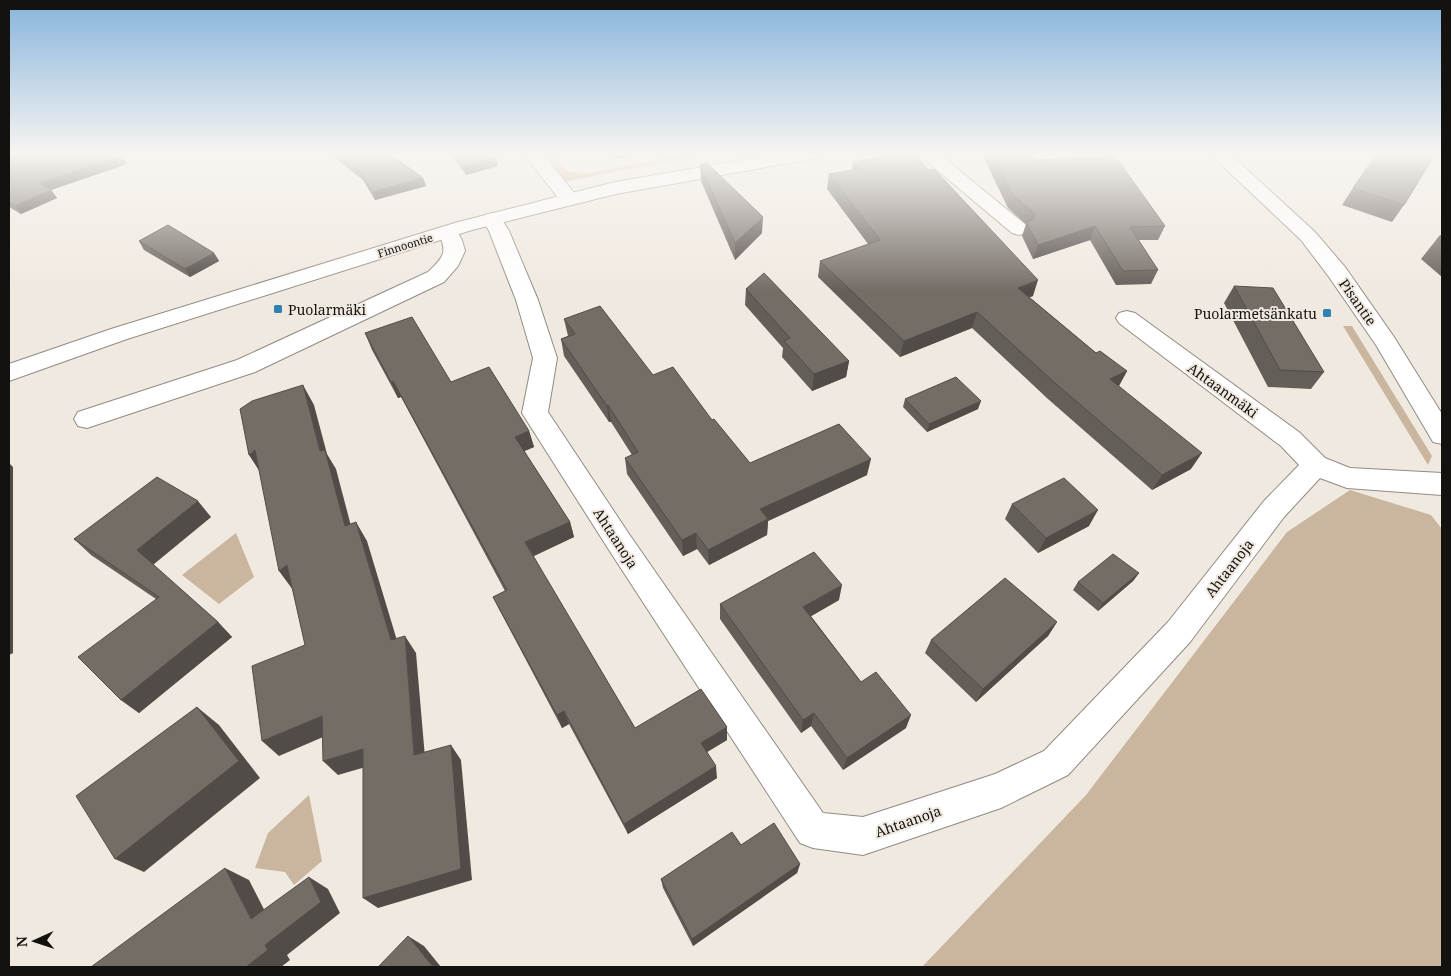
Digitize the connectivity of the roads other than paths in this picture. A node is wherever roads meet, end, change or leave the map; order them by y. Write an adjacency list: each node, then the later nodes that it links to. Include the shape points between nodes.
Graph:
1 (566, 200): 4 (street, Finnoontie)
2 (982, 200): 5 (street)
3 (1266, 200): 10 (street, Pisantie, via 1308,236 1337,272 1386,342)
4 (492, 219): 6 (street, Finnoontie); 11 (street, Ahtaanoja, via 546,358 535,413 624,551 814,830 863,836 1002,790 1056,763 1179,632 1274,509)
5 (1018, 229)
6 (448, 232): 8 (street, Finnoontie, via 118,334); 9 (street, via 455,244 453,260 436,277 246,366)
7 (1127, 318): 11 (street, Ahtaanmäki, via 1290,439)
8 (9, 373)
9 (87, 419)
10 (1442, 436)
11 (1316, 465): 12 (street, via 1347,478)
12 (1442, 484)

